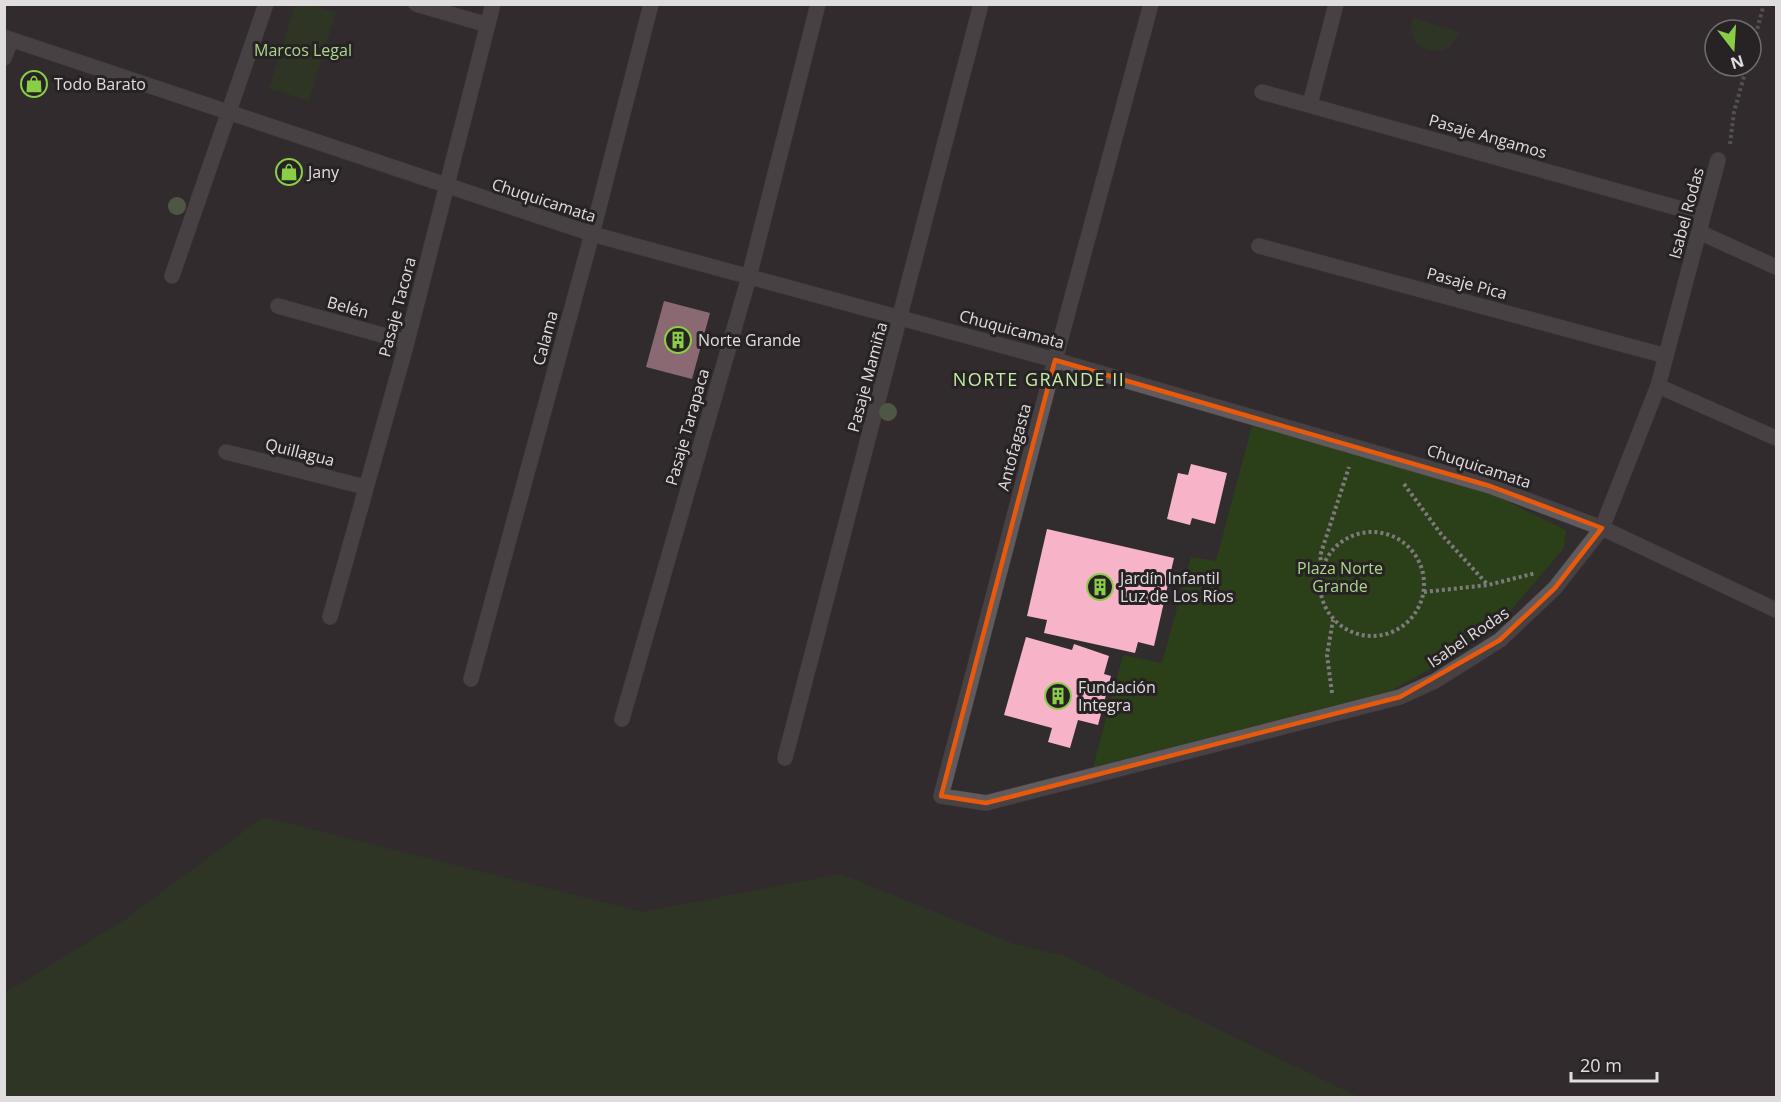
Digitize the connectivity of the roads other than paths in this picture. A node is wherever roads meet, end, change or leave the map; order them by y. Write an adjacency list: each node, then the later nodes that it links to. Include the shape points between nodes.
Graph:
1 (266, 4): 14 (street)
2 (416, 4): 9 (street)
3 (493, 4): 9 (street, Pasaje Tacora)
4 (651, 4): 19 (street, Calama)
5 (818, 4): 23 (street, Pasaje Tarapaca)
6 (981, 4): 25 (street, Pasaje Mamiña)
7 (1151, 4): 28 (street, Antofagasta)
8 (1336, 4): 13 (street)
9 (488, 25): 16 (street, Pasaje Tacora)
10 (8, 38): 11 (street); 14 (street, Chuquicamata)
11 (4, 58)
12 (1262, 92): 13 (street, Pasaje Angamos)
13 (1310, 104): 17 (street, Pasaje Angamos)
14 (227, 114): 16 (street, Chuquicamata); 22 (street)
15 (1718, 160): 17 (street, Isabel Rodas)
16 (447, 187): 19 (street, Chuquicamata); 26 (street, Pasaje Tacora)
17 (1704, 215): 18 (street, Isabel Rodas)
18 (1699, 232): 21 (street); 27 (street, Isabel Rodas)
19 (592, 234): 23 (street, Chuquicamata); 36 (street, Calama)
20 (1259, 246): 27 (street, Pasaje Pica)
21 (1776, 267)
22 (172, 276)
23 (749, 277): 25 (street, Chuquicamata); 37 (street, Pasaje Tarapaca)
24 (279, 306): 26 (street, Belén)
25 (901, 318): 28 (street, Chuquicamata); 38 (street, Pasaje Mamiña)
26 (407, 342): 32 (street, Pasaje Tacora)
27 (1666, 356): 29 (street, Isabel Rodas)
28 (1055, 360): 33 (street, Chuquicamata, via 1490,486); 39 (street, Antofagasta)
29 (1658, 386): 30 (street); 33 (street, Isabel Rodas)
30 (1776, 438)
31 (226, 452): 32 (street, Quillagua)
32 (365, 487): 35 (street, Pasaje Tacora)
33 (1602, 528): 34 (street, Chuquicamata); 39 (street, Isabel Rodas, via 1580,560 1536,609 1500,640 1468,662 1400,697 986,802)
34 (1776, 609)
35 (330, 617)
36 (471, 679)
37 (622, 719)
38 (785, 758)
39 (941, 796)

